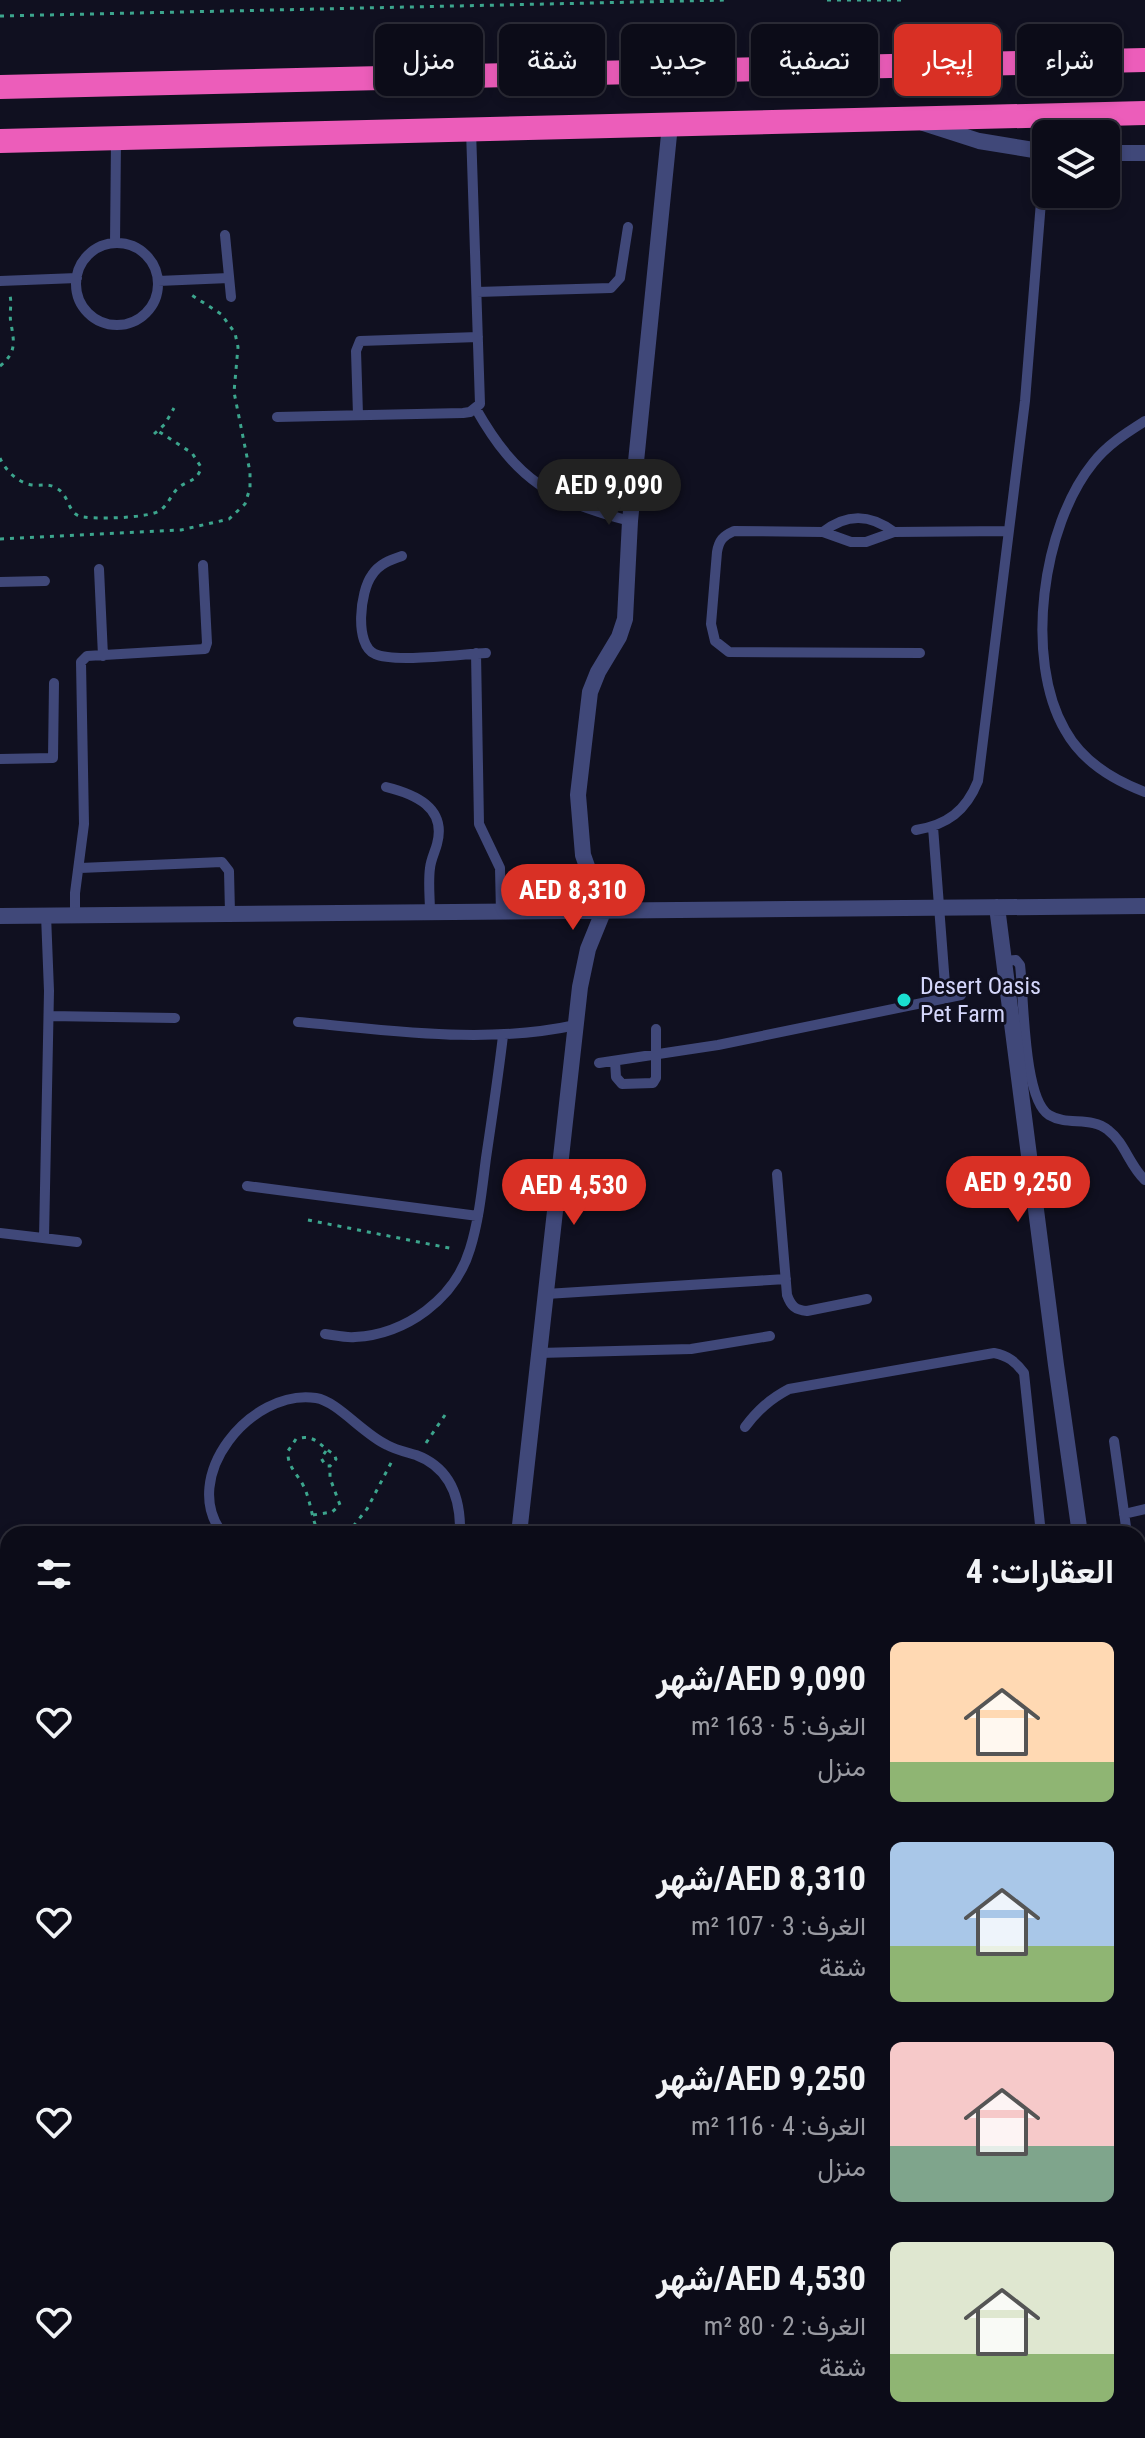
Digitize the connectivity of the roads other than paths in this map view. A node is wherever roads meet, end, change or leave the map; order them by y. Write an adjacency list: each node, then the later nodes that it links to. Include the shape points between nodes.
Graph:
1 (1145, 60): 2 (highway)
2 (0, 87)
3 (1145, 113): 4 (highway)
4 (915, 120): 5 (highway); 10 (street, via 979,141)
5 (670, 125): 6 (highway); 29 (street)
6 (471, 130): 7 (highway); 22 (lane)
7 (116, 138): 8 (highway); 17 (lane)
8 (51, 140): 9 (highway); 13 (street)
9 (0, 141)
10 (1032, 150)
11 (1120, 153): 12 (street)
12 (1145, 153)
13 (0, 154)
14 (1041, 208): 30 (lane)
15 (628, 227): 22 (lane, via 620,278 611,288)
16 (225, 235): 19 (lane)
17 (115, 243): 18 (lane, via 89,253); 21 (lane, via 144,253)
18 (77, 278): 20 (lane); 21 (lane, via 84,308 100,321 121,325 149,310)
19 (229, 278): 21 (lane); 23 (lane)
20 (5, 281)
21 (158, 281)
22 (477, 292): 24 (lane)
23 (231, 297)
24 (478, 337): 25 (lane, via 481,398); 26 (lane, via 360,341)
25 (476, 409): 26 (lane); 29 (lane, via 503,451 530,479 563,500)
26 (358, 415): 27 (lane)
27 (277, 417)
28 (1145, 421): 43 (lane, via 1104,450 1078,487 1051,558 1043,609 1048,684 1065,731 1099,768)
29 (630, 521): 50 (street, via 625,619 590,692 578,795 583,855)
30 (1009, 531): 32 (lane); 44 (lane, via 978,781 962,810)
31 (823, 532): 32 (lane, via 851,542); 32 (lane, via 858,517); 38 (lane, via 725,535 717,552 711,624 715,641 729,652)
32 (894, 532)
33 (402, 556): 53 (lane, via 381,565 367,583 363,643 389,657 481,653 479,824 500,868)
34 (203, 565): 39 (lane, via 205,649)
35 (99, 569): 39 (lane)
36 (45, 581): 37 (lane)
37 (0, 582)
38 (920, 653)
39 (103, 656): 46 (lane, via 83,658 80,666)
40 (54, 683): 41 (lane, via 53,758)
41 (0, 759)
42 (386, 787): 52 (lane, via 420,797 437,818)
43 (1145, 792)
44 (933, 827): 45 (lane); 49 (lane)
45 (916, 830)
46 (80, 868): 51 (lane, via 222,862 229,871); 54 (lane)
47 (1145, 906): 48 (street)
48 (997, 907): 49 (street); 57 (street)
49 (939, 908): 50 (street); 59 (lane)
50 (603, 912): 53 (street); 63 (street, via 583,968)
51 (230, 913): 52 (street); 54 (street)
52 (430, 913): 53 (street)
53 (501, 913)
54 (75, 914): 55 (street)
55 (46, 915): 56 (street); 60 (lane)
56 (0, 916)
57 (1004, 961): 70 (lane, via 1016,960 1021,968 1030,1067 1040,1107 1056,1119 1104,1127); 90 (street)
58 (961, 995): 59 (lane)
59 (946, 998): 66 (lane)
60 (49, 1016): 61 (lane); 74 (lane)
61 (175, 1018)
62 (298, 1022): 65 (lane)
63 (576, 1025): 65 (lane); 77 (street)
64 (656, 1029): 66 (lane)
65 (503, 1036): 72 (lane)
66 (656, 1054): 67 (lane); 67 (lane, via 651,1084 622,1084)
67 (615, 1061): 68 (lane)
68 (599, 1063)
69 (777, 1174): 76 (lane)
70 (1145, 1180)
71 (247, 1186): 72 (lane)
72 (478, 1216): 79 (lane, via 470,1252 437,1303 384,1333 354,1338)
73 (0, 1233): 74 (lane)
74 (44, 1238): 75 (lane)
75 (77, 1242)
76 (786, 1279): 77 (lane); 78 (lane, via 791,1305 799,1310)
77 (546, 1294): 81 (street)
78 (867, 1299)
79 (325, 1334)
80 (770, 1336): 81 (lane, via 691,1349)
81 (539, 1353): 88 (street)
82 (745, 1427): 89 (lane, via 772,1398 789,1389 994,1353 1006,1356 1024,1373)
83 (1114, 1441): 85 (lane)
84 (1145, 1509): 85 (lane)
85 (1124, 1514): 91 (lane)
86 (219, 1526): 87 (lane, via 210,1489 224,1447 239,1427 270,1404 301,1398 327,1401 365,1433 434,1465 458,1498)
87 (460, 1526)
88 (520, 1526)
89 (1040, 1526)
90 (1079, 1526)
91 (1126, 1526)

